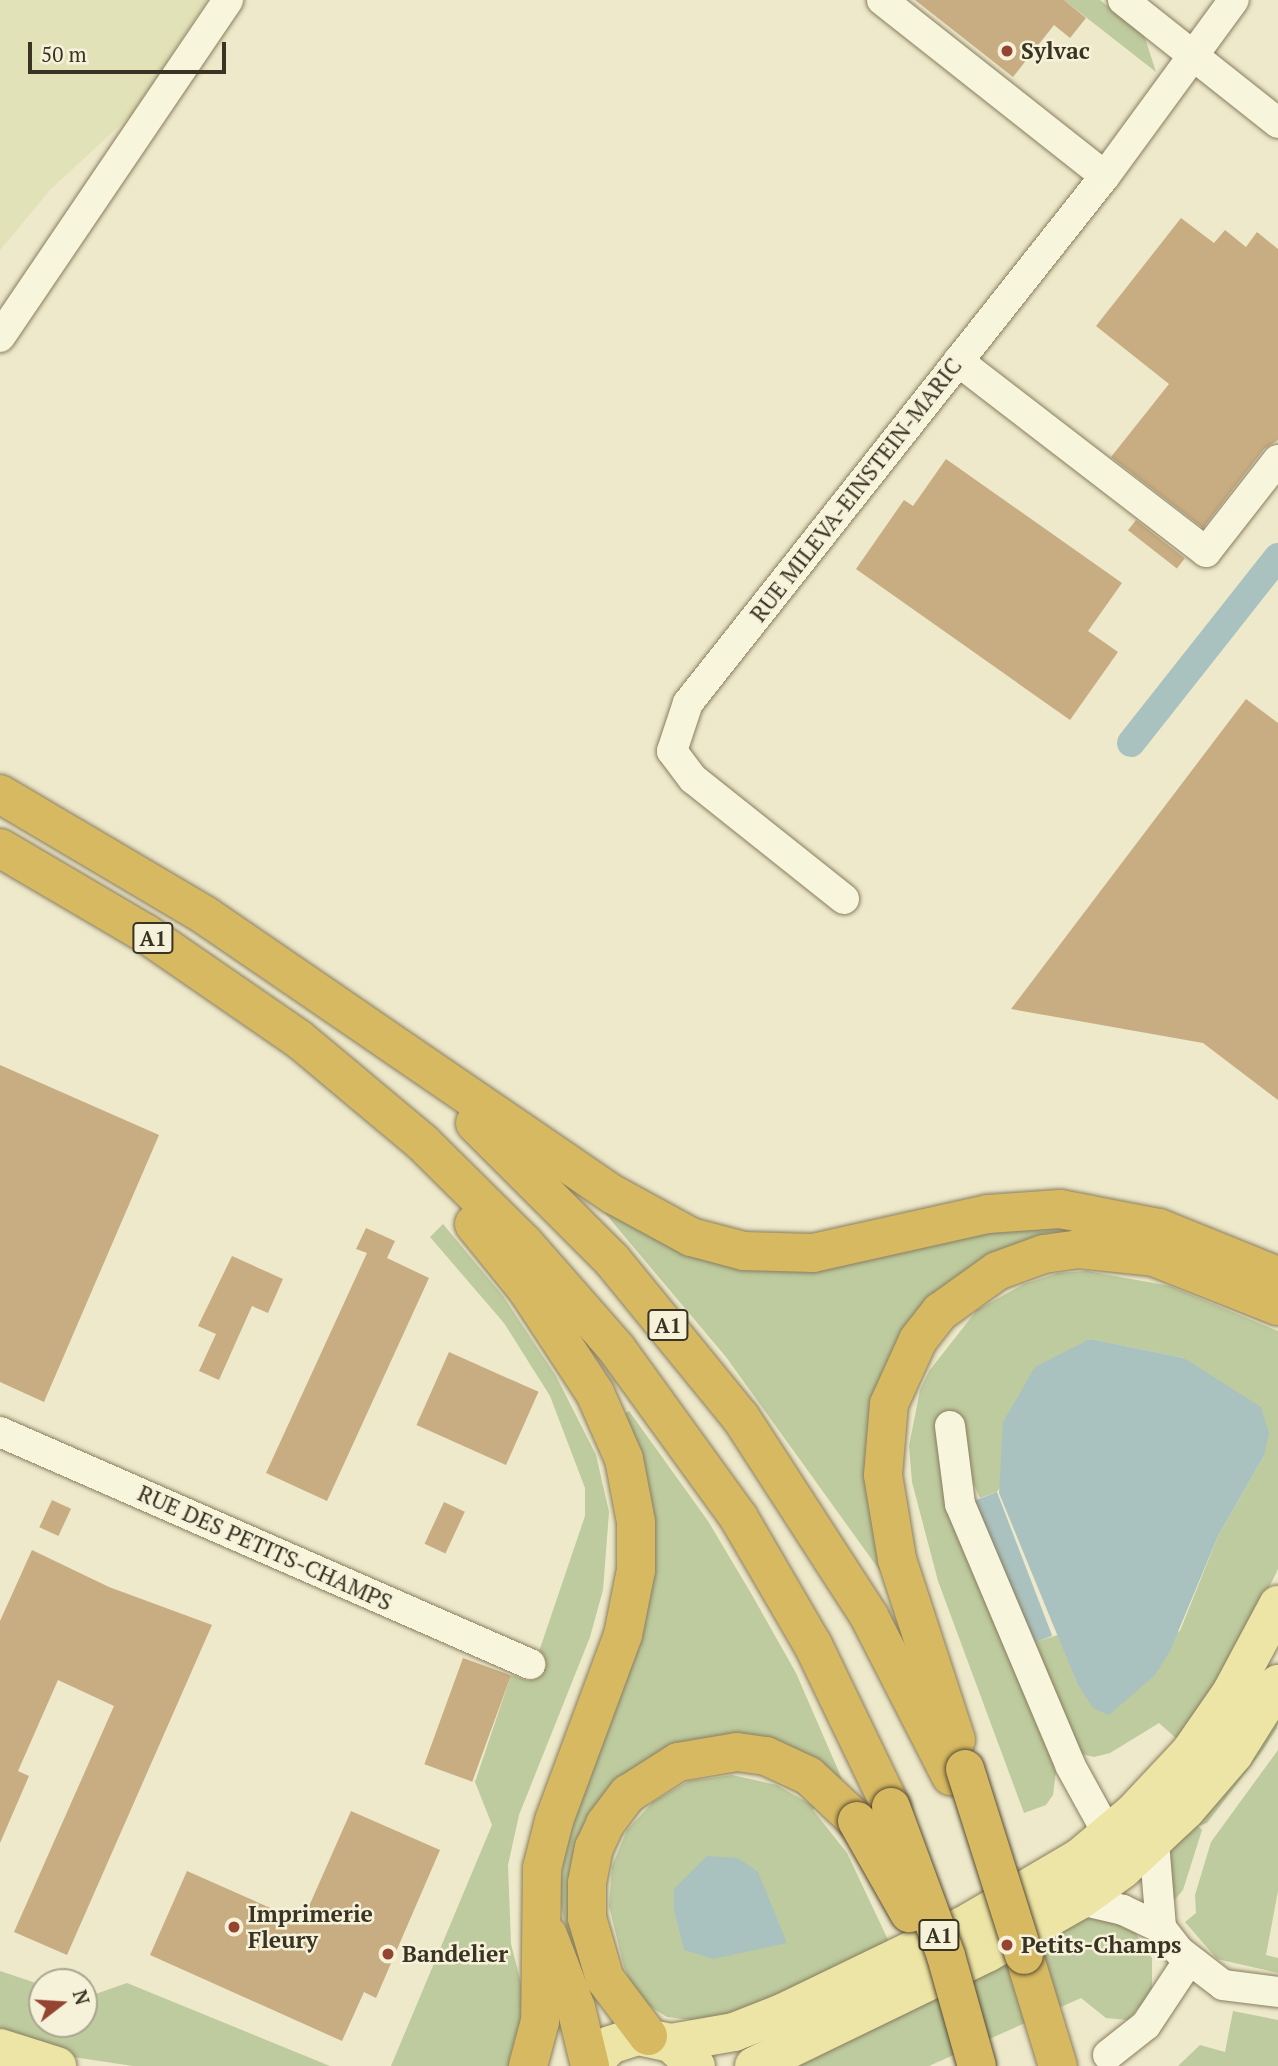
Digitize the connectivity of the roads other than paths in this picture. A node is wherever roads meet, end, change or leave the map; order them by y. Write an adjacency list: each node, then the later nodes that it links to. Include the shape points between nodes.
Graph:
1 (228, 0): 8 (street)
2 (883, 0): 7 (street)
3 (1122, 0): 5 (street)
4 (1233, 1): 5 (street, RUE MILEVA-EINSTEIN-MARIC)
5 (1194, 56): 6 (street); 7 (street, RUE MILEVA-EINSTEIN-MARIC)
6 (1278, 123)
7 (1105, 176): 9 (street, RUE MILEVA-EINSTEIN-MARIC)
8 (0, 337)
9 (958, 362): 10 (street, via 1206,552); 13 (street, RUE MILEVA-EINSTEIN-MARIC, via 688,703 672,751 692,779)
10 (1278, 460)
11 (0, 794): 14 (highway, A1, via 112,858)
12 (0, 848): 15 (highway, A1, via 145,933)
13 (844, 898)
14 (276, 964): 16 (highway, via 642,1213 720,1246 769,1254 813,1253 988,1214 1060,1209 1159,1228); 23 (highway, A1, via 457,1106 560,1205 661,1317 741,1418 832,1553)
15 (300, 1040): 24 (highway, A1, via 475,1192 571,1295 659,1403 779,1583 841,1699); 27 (highway, via 456,1203 528,1291 596,1393 624,1459 636,1522 632,1594 620,1644 554,1821)
16 (1278, 1276)
17 (1278, 1306): 23 (highway, via 1154,1257 1078,1249 1044,1254 997,1270 940,1312 918,1340 889,1404 883,1454 887,1518)
18 (950, 1426): 25 (street, via 960,1504 1044,1706)
19 (0, 1432): 21 (street, RUE DES PETITS-CHAMPS)
20 (1278, 1605): 25 (main road, via 1205,1733 1158,1788)
21 (530, 1664)
22 (1278, 1684): 26 (main road, via 1219,1773)
23 (958, 1772): 41 (highway, bridge, via 1024,1955)
24 (874, 1814): 33 (highway, via 809,1776 750,1754 691,1757 657,1772 628,1794 594,1848 587,1918 605,1979); 39 (highway, bridge, via 901,1896); 40 (highway, A1, bridge, via 943,1946)
25 (1108, 1834): 33 (main road, via 1026,1891 806,2001 734,2032)
26 (1154, 1842): 28 (main road); 29 (street)
27 (540, 1885): 36 (highway, via 540,2021); 37 (highway, via 548,1935 576,2008)
28 (1080, 1900): 29 (street, via 1123,1910); 38 (main road, via 987,1953)
29 (1161, 1928): 30 (street)
30 (1189, 1960): 31 (street, via 1223,1985); 34 (street, via 1146,2025)
31 (1278, 1992)
32 (0, 2048): 35 (main road)
33 (672, 2048): 37 (main road, via 610,2045)
34 (1108, 2055)
35 (57, 2066)
36 (528, 2066)
37 (590, 2066)
38 (754, 2066)
39 (971, 2066)
40 (978, 2066)
41 (1058, 2066)

